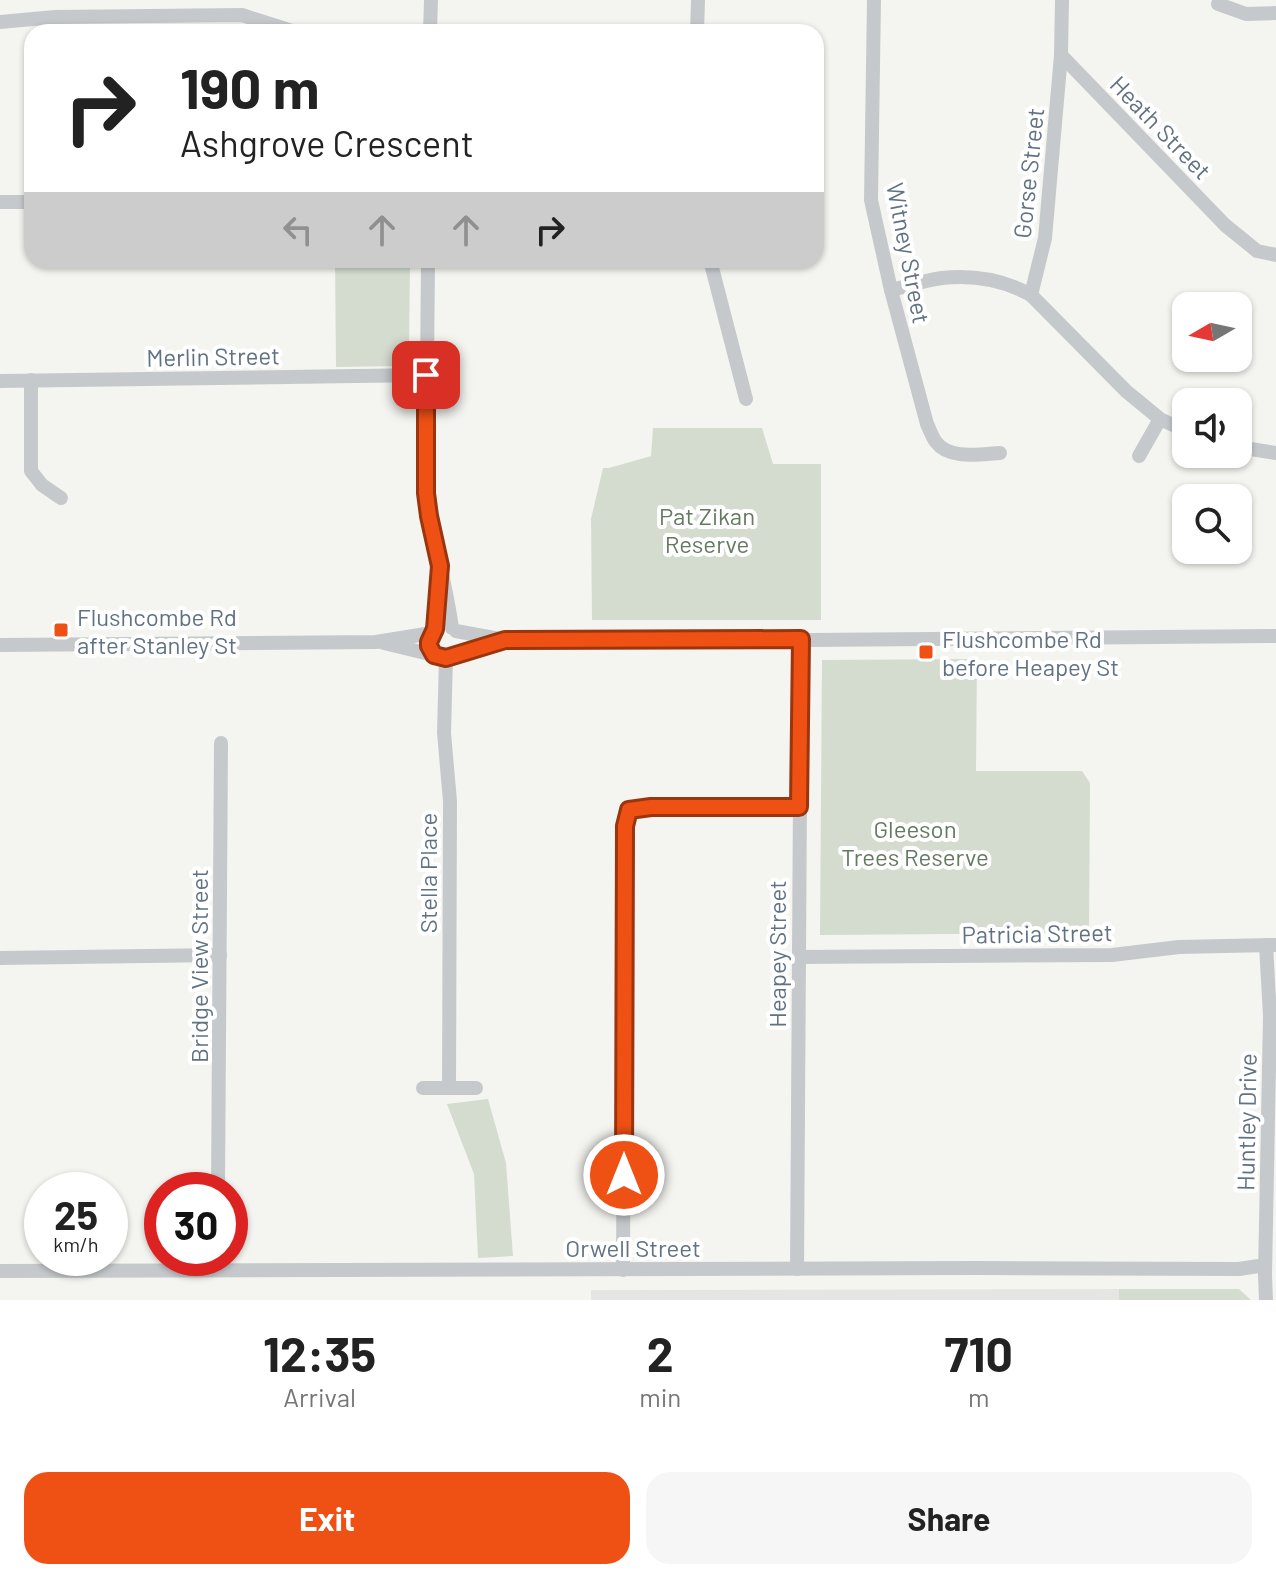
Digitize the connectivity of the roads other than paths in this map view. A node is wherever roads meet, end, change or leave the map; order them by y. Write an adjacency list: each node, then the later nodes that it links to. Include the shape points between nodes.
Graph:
1 (431, 0): 9 (street)
2 (698, 0): 10 (street)
3 (874, 0): 17 (street, Witney Street, via 871,200)
4 (1062, 0): 11 (street)
5 (1218, 4): 6 (street, via 1246,14)
6 (1276, 13)
7 (0, 22): 8 (street, via 242,15)
8 (270, 24)
9 (430, 24)
10 (697, 24)
11 (1061, 55): 14 (street, Heath Street, via 1225,225 1257,251); 18 (street, Gorse Street, via 1045,238)
12 (0, 202): 13 (street)
13 (24, 202)
14 (1276, 255)
15 (428, 268): 19 (street)
16 (712, 268): 22 (street)
17 (891, 290): 18 (street, via 943,278 987,279); 26 (street, Witney Street, via 935,440 945,450 961,454)
18 (1031, 295): 23 (street)
19 (426, 375): 20 (street, Merlin Street); 30 (street, via 426,493)
20 (31, 380): 21 (street, Merlin Street); 29 (street, via 31,471)
21 (0, 381)
22 (746, 399)
23 (1160, 419): 24 (street); 28 (street)
24 (1172, 425)
25 (1252, 449): 27 (street)
26 (1000, 453)
27 (1276, 453)
28 (1139, 456)
29 (61, 498)
30 (440, 566): 31 (street); 32 (street)
31 (454, 630): 32 (street, via 444,626); 35 (street); 38 (street, via 460,644 456,653)
32 (434, 631): 36 (street); 38 (street, via 429,646)
33 (1276, 636): 34 (street)
34 (801, 639): 35 (street); 40 (street, Heapey Street)
35 (505, 640): 38 (street)
36 (376, 642): 37 (street); 38 (street)
37 (0, 645)
38 (444, 656): 46 (street, Stella Place, via 450,801)
39 (221, 743): 42 (street, Bridge View Street)
40 (799, 807): 43 (street, Heapey Street); 53 (street, via 629,810)
41 (1271, 945): 43 (street, Patricia Street, via 1112,955); 50 (street, Huntley Drive)
42 (220, 955): 44 (street); 48 (street, Bridge View Street)
43 (798, 957): 52 (street, Heapey Street)
44 (0, 958)
45 (423, 1088): 46 (street)
46 (449, 1088): 47 (street)
47 (476, 1088)
48 (218, 1172)
49 (248, 1264): 53 (street, Orwell Street)
50 (1265, 1265): 52 (street, Orwell Street); 55 (street, Huntley Drive)
51 (144, 1266): 54 (street, Orwell Street)
52 (797, 1269): 53 (street, Orwell Street)
53 (623, 1270)
54 (0, 1271)
55 (1266, 1300)

